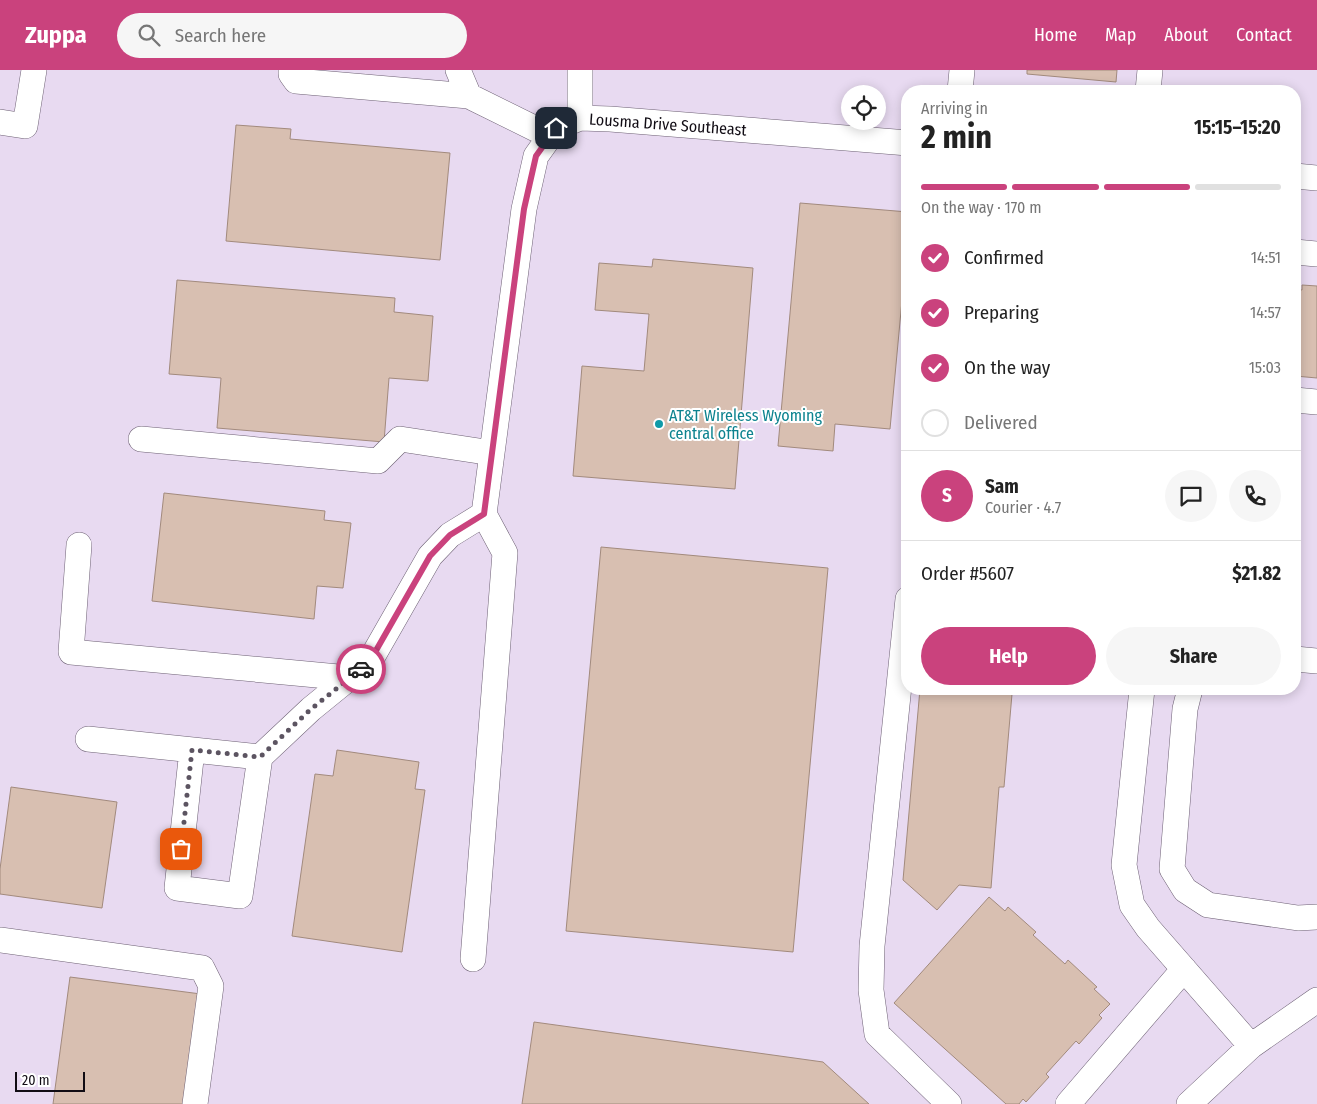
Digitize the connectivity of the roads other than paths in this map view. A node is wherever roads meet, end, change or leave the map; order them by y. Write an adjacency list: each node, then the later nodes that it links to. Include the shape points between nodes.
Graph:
1 (34, 70): 11 (street, via 25,126)
2 (291, 70): 9 (street, via 296,81)
3 (458, 70): 9 (street)
4 (580, 70): 10 (street)
5 (962, 70): 7 (street)
6 (1150, 70): 8 (street)
7 (961, 85)
8 (1149, 85)
9 (470, 96): 12 (street)
10 (580, 118): 12 (street, Lousma Drive Southeast, via 556,128); 13 (street, Lousma Drive Southeast)
11 (0, 122)
12 (550, 136): 21 (street, Lousma Drive Southeast, via 536,156 524,209)
13 (901, 142)
14 (1301, 177): 15 (street)
15 (1317, 178)
16 (1301, 253): 17 (street)
17 (1317, 254)
18 (1301, 401): 19 (street)
19 (1317, 402)
20 (141, 439): 21 (street, via 378,461 400,439)
21 (492, 453): 22 (street, Lousma Drive Southeast)
22 (484, 514): 27 (street, via 450,535 430,556 370,661); 35 (street, via 505,552)
23 (79, 545): 27 (street, via 71,652)
24 (1301, 660): 25 (street)
25 (1317, 661)
26 (901, 666): 40 (street, via 872,946 871,990 877,1034)
27 (349, 678): 32 (street)
28 (1141, 695): 36 (street, via 1124,865 1132,905)
29 (1189, 695): 33 (street, via 1172,869 1185,890 1208,905 1298,918)
30 (88, 739): 31 (street)
31 (192, 750): 32 (street); 32 (street, via 177,888 240,896)
32 (260, 757)
33 (1317, 917)
34 (0, 940): 39 (street, via 202,968 211,986)
35 (473, 958)
36 (1184, 969): 38 (street); 41 (street)
37 (1317, 1000): 38 (street)
38 (1251, 1046): 42 (street)
39 (195, 1104)
40 (949, 1104)
41 (1068, 1104)
42 (1189, 1104)

